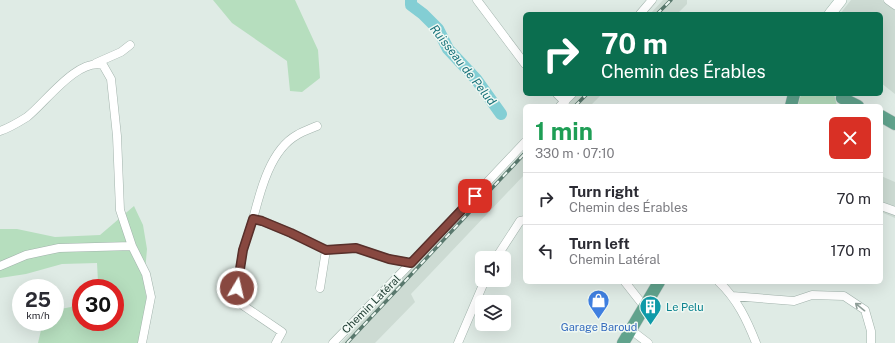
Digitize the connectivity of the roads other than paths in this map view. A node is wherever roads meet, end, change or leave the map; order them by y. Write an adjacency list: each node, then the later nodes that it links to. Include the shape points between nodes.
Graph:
1 (477, 0): 11 (street)
2 (652, 0): 7 (street)
3 (833, 0): 8 (main road)
4 (841, 0): 9 (main road)
5 (888, 0): 6 (street)
6 (895, 6)
7 (642, 12)
8 (824, 12)
9 (832, 12)
10 (130, 46): 12 (street)
11 (523, 61)
12 (96, 63): 21 (street, via 76,71 27,116); 27 (street, via 103,65 111,79 117,136 120,210)
13 (570, 96): 15 (street)
14 (842, 99): 16 (main road)
15 (562, 104)
16 (853, 104)
17 (883, 117): 19 (main road)
18 (883, 123): 19 (main road)
19 (895, 125)
20 (317, 126): 25 (street, via 296,135 282,148 261,185)
21 (0, 131)
22 (523, 145): 30 (street, Chemin Latéral)
23 (883, 207): 24 (street)
24 (895, 212)
25 (253, 219): 28 (street); 42 (street, via 243,250 235,300 282,332)
26 (523, 220): 29 (street, via 520,221)
27 (132, 246): 31 (street, via 59,248 26,255); 41 (street, via 146,274 151,297)
28 (326, 250): 30 (street, via 356,248); 37 (street)
29 (501, 251)
30 (411, 263): 43 (street, Chemin Latéral)
31 (0, 266)
32 (627, 284): 39 (street)
33 (658, 284): 39 (main road)
34 (665, 284): 39 (main road)
35 (721, 284): 38 (street)
36 (482, 287): 44 (street)
37 (320, 288)
38 (732, 296): 47 (street, via 747,320); 48 (street, one-way to 38, via 871,331 865,310 844,296 812,295 794,301)
39 (646, 309): 40 (main road)
40 (632, 335): 45 (main road); 46 (street)
41 (142, 343)
42 (276, 343)
43 (332, 343)
44 (458, 343)
45 (623, 343)
46 (648, 343)
47 (756, 343)
48 (871, 343)

